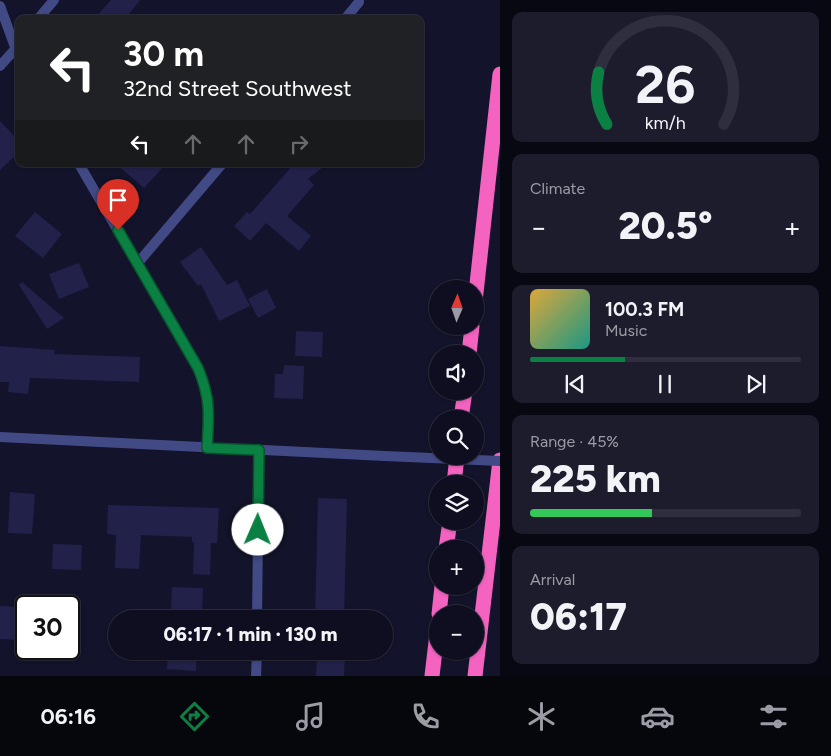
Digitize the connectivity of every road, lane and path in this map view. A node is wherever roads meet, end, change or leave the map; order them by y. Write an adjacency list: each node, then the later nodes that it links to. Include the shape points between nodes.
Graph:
1 (54, 0): 4 (street)
2 (359, 2): 5 (street)
3 (0, 6): 6 (street)
4 (41, 15)
5 (348, 15)
6 (15, 46)
7 (15, 53): 8 (street)
8 (0, 66)
9 (500, 74): 13 (highway)
10 (81, 167): 12 (street)
11 (219, 167): 12 (street)
12 (137, 264): 15 (street, via 198,368 206,388 209,411)
13 (477, 280)
14 (0, 437): 15 (street)
15 (207, 448): 16 (street)
16 (259, 450): 17 (street, bridge); 18 (street)
17 (500, 461): 23 (highway)
18 (257, 610)
19 (257, 660): 21 (street)
20 (434, 660): 22 (highway)
21 (256, 676)
22 (432, 676)
23 (475, 676)

